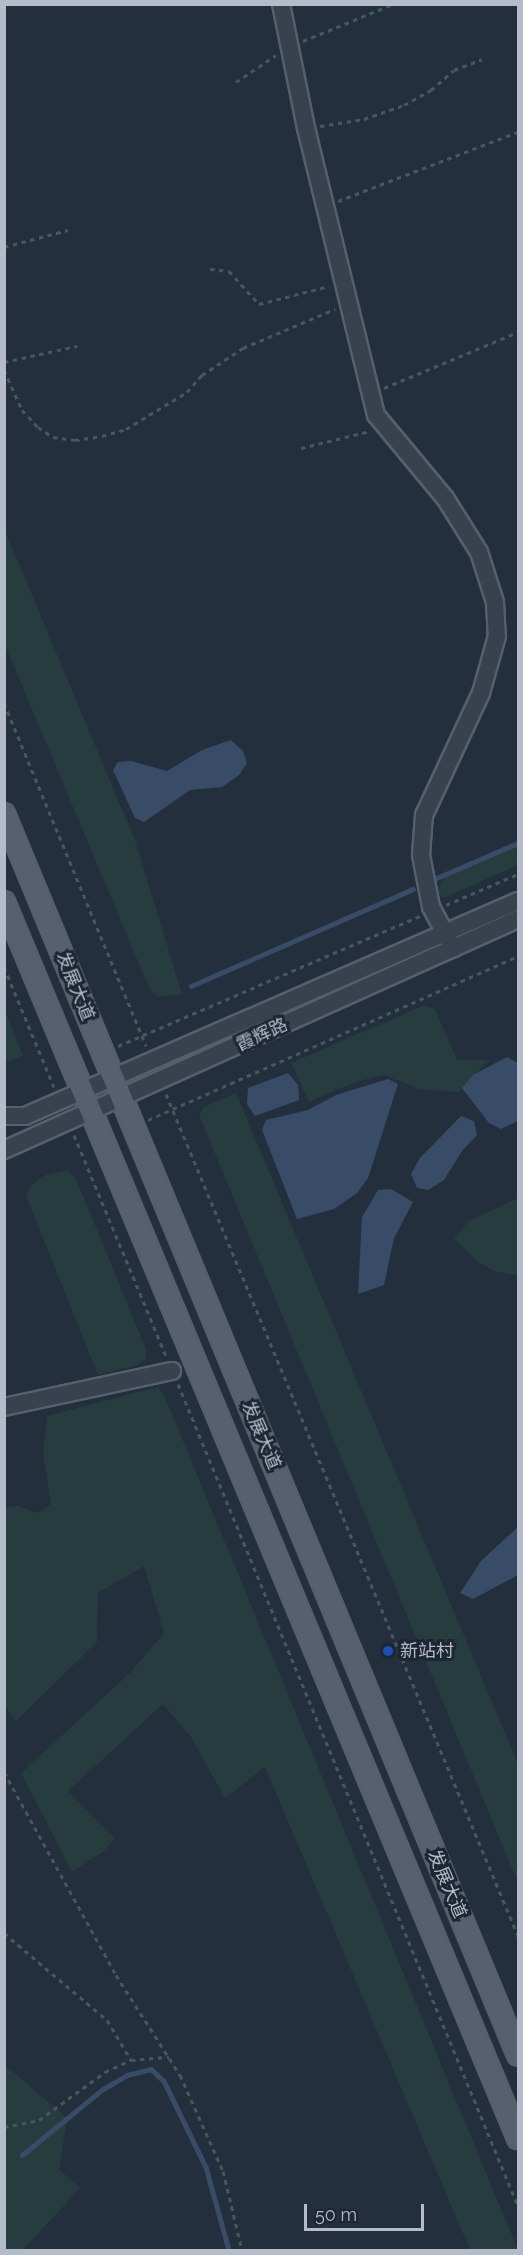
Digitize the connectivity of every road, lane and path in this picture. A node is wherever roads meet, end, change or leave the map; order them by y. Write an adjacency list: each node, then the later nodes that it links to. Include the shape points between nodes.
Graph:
1 (282, 4): 3 (street)
2 (393, 4): 3 (path)
3 (290, 46): 5 (path); 6 (street)
4 (482, 59): 6 (path, via 454,70 404,105 364,118)
5 (236, 82)
6 (306, 128): 8 (street)
7 (519, 132): 8 (path)
8 (324, 206): 12 (street)
9 (68, 230): 10 (path)
10 (4, 247)
11 (210, 269): 12 (path, via 228,271 259,304)
12 (343, 283): 13 (street)
13 (348, 303): 17 (path, via 243,348 202,375 188,392 126,429 102,436 75,440 53,437 38,427 22,410); 18 (street)
14 (519, 332): 18 (path)
15 (77, 346): 16 (path)
16 (4, 362)
17 (4, 370)
18 (370, 393): 19 (street, via 376,415)
19 (386, 427): 20 (path); 26 (street, via 445,498 479,552 495,602 497,636 481,693 423,815 421,855)
20 (301, 448)
21 (4, 703): 31 (path)
22 (4, 814): 32 (main road, 发展大道)
23 (519, 874): 26 (path)
24 (519, 901): 28 (street, 霞辉路)
25 (4, 902): 34 (main road, 发展大道)
26 (433, 911): 28 (street); 31 (path)
27 (519, 920): 28 (street, 霞辉路)
28 (449, 940): 33 (street, 霞辉路); 37 (street, 霞辉路)
29 (519, 956): 41 (path)
30 (4, 967): 35 (path)
31 (142, 1036): 32 (path); 33 (path)
32 (103, 1053): 36 (main road, 发展大道)
33 (152, 1061): 36 (street, 霞辉路)
34 (72, 1066): 35 (path); 38 (main road, 发展大道)
35 (50, 1076): 40 (path)
36 (113, 1078): 38 (street, 霞辉路); 39 (main road, 发展大道)
37 (161, 1082): 39 (street, 霞辉路); 41 (path)
38 (83, 1091): 40 (street, 霞辉路); 42 (main road, 发展大道)
39 (121, 1099): 42 (street, 霞辉路); 45 (main road, 发展大道)
40 (60, 1101): 43 (street, 霞辉路, via 25,1116)
41 (172, 1109): 45 (path); 53 (path)
42 (92, 1112): 44 (street, 霞辉路); 46 (main road, 发展大道)
43 (4, 1116)
44 (69, 1122): 47 (street, 霞辉路); 48 (path)
45 (133, 1127): 54 (main road, 发展大道)
46 (103, 1140): 48 (path); 58 (main road, 发展大道)
47 (4, 1150)
48 (80, 1150): 49 (path)
49 (172, 1371): 50 (street); 59 (path)
50 (4, 1407)
51 (4, 1772): 55 (path, via 116,1975)
52 (4, 1933): 56 (path, via 107,2020)
53 (519, 1936)
54 (519, 2055)
55 (169, 2057): 56 (path); 60 (path, via 223,2171)
56 (131, 2060): 57 (path, via 105,2072 39,2120)
57 (4, 2127)
58 (519, 2138)
59 (519, 2206)
60 (243, 2250)

